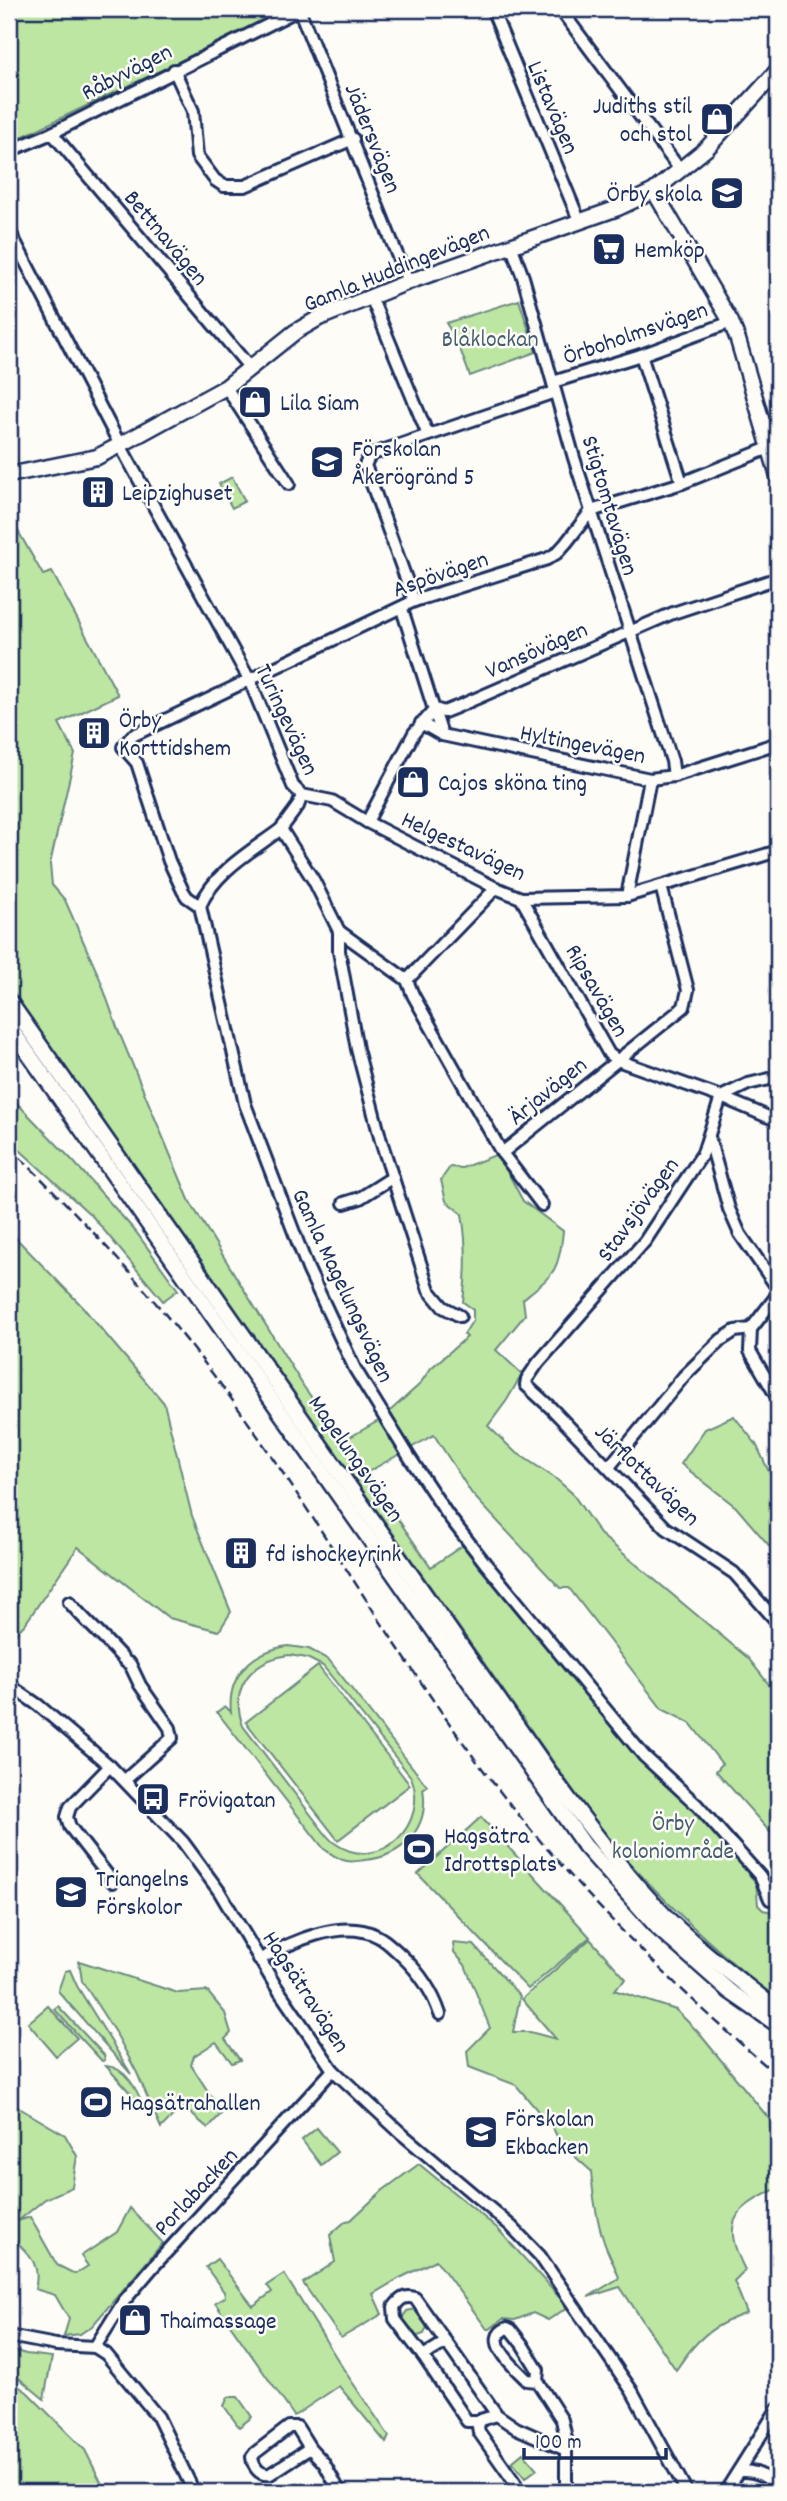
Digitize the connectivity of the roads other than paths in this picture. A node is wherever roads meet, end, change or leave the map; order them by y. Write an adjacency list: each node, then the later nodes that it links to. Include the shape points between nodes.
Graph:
1 (299, 9): 4 (street, Råbyvägen); 7 (street, Jädersvägen)
2 (492, 9): 11 (street, Listavägen)
3 (559, 9): 9 (street)
4 (174, 70): 6 (street, Råbyvägen); 7 (street, via 193,111 197,156 224,186 245,186)
5 (778, 70): 9 (main road, Gamla Huddingevägen)
6 (52, 133): 8 (street, Råbyvägen); 18 (street, Bettnavägen)
7 (353, 139): 14 (street, Jädersvägen)
8 (9, 151)
9 (681, 171): 10 (main road, Gamla Huddingevägen)
10 (654, 191): 11 (main road, Gamla Huddingevägen); 16 (main road)
11 (579, 220): 13 (main road, Gamla Huddingevägen)
12 (9, 230): 24 (street, Turingevägen)
13 (511, 245): 14 (main road, Gamla Huddingevägen); 20 (street, Stigtomtavägen)
14 (408, 282): 15 (main road, Gamla Huddingevägen)
15 (371, 297): 18 (main road, Gamla Huddingevägen, via 319,317); 23 (street)
16 (731, 322): 17 (street, Örboholmsvägen); 22 (main road)
17 (641, 355): 20 (street, Örboholmsvägen); 28 (street)
18 (250, 368): 19 (main road, Gamla Huddingevägen)
19 (226, 387): 24 (main road, Gamla Huddingevägen); 29 (street)
20 (554, 387): 23 (street, Örboholmsvägen); 30 (street, Stigtomtavägen)
21 (778, 421): 22 (street)
22 (764, 427): 25 (main road)
23 (428, 435): 32 (street, Örboholmsvägen, via 370,455 365,465)
24 (120, 445): 26 (main road, Gamla Huddingevägen, via 97,457); 35 (street, Turingevägen)
25 (769, 448): 27 (main road); 28 (street)
26 (9, 475)
27 (778, 476)
28 (682, 483): 30 (street)
29 (289, 484)
30 (591, 511): 32 (street, Aspövägen, via 547,559); 34 (street, Stigtomtavägen)
31 (778, 578): 34 (street, Vansövägen)
32 (415, 601): 33 (street, Aspövägen)
33 (402, 609): 35 (street, Aspövägen); 36 (street)
34 (629, 631): 36 (street, Vansövägen, via 459,706 444,712); 41 (street, Stigtomtavägen)
35 (250, 681): 40 (street, Aspövägen, via 132,736); 43 (street, Turingevägen, via 293,786)
36 (436, 709): 37 (street); 38 (street)
37 (421, 723): 38 (street, Hyltingevägen); 44 (street)
38 (442, 735): 42 (street, Hyltingevägen)
39 (778, 743): 41 (street, Hyltingevägen)
40 (123, 747): 51 (street, Gamla Magelungsvägen, via 137,763 183,891)
41 (674, 776): 42 (street, Hyltingevägen)
42 (650, 779): 49 (street)
43 (302, 795): 44 (street, Helgestavägen, via 332,801); 45 (street, Turingevägen)
44 (367, 822): 48 (street, Helgestavägen)
45 (281, 829): 51 (street, Turingevägen, via 220,876); 52 (street)
46 (778, 851): 47 (street, Helgestavägen)
47 (661, 886): 49 (street, Helgestavägen); 56 (street, Ärjavägen, via 688,990 684,1007)
48 (496, 888): 50 (street, Helgestavägen); 53 (street)
49 (627, 896): 50 (street, Helgestavägen)
50 (521, 898): 56 (street, Ripsavägen, via 605,1048)
51 (200, 906): 77 (street, Gamla Magelungsvägen, via 245,1104 308,1269 355,1369 447,1514 485,1563 644,1756 697,1805 760,1876)
52 (339, 931): 53 (street); 62 (street, via 357,1049)
53 (407, 980): 61 (street)
54 (9, 1001): 79 (main road, Magelungsvägen, via 602,1844 669,1919)
55 (9, 1026): 81 (main road, Magelungsvägen, via 584,1846 659,1930 729,1991)
56 (617, 1060): 58 (street, Ripsavägen); 61 (street, Ärjavägen)
57 (778, 1077): 58 (street)
58 (721, 1097): 59 (street, Ripsavägen); 60 (street, Stavsjövägen)
59 (778, 1121)
60 (709, 1136): 65 (street, via 740,1234); 68 (street, Stavsjövägen, via 703,1153 645,1241)
61 (502, 1153): 64 (street)
62 (393, 1177): 63 (street); 66 (street, via 429,1290 443,1307)
63 (344, 1203)
64 (542, 1205)
65 (778, 1291): 67 (street)
66 (460, 1316)
67 (751, 1329): 69 (street, via 750,1351); 70 (street, via 720,1340)
68 (527, 1379): 70 (street, Järflottavägen, via 529,1390)
69 (778, 1399)
70 (609, 1467): 72 (street, Järflottavägen, via 666,1528 734,1573)
71 (69, 1602): 75 (street, via 130,1664 170,1728 172,1738)
72 (778, 1623)
73 (9, 1685): 74 (street, Hagsätravägen)
74 (110, 1766): 75 (street, Hagsätravägen); 76 (street, via 70,1807 67,1817)
75 (125, 1780): 78 (street, Hagsätravägen, via 196,1858)
76 (113, 1882)
77 (770, 1899)
78 (259, 1960): 80 (street, via 304,1938 362,1930 378,1936 419,1972); 82 (street, Hagsätravägen)
79 (778, 2010)
80 (440, 2014)
81 (778, 2025)
82 (334, 2070): 85 (street, Porlabacken, via 152,2268); 99 (street, Hagsätravägen, via 540,2256 632,2391)
83 (9, 2336): 85 (street)
84 (446, 2342): 86 (street); 86 (street, via 415,2298 400,2299 394,2307 395,2319); 89 (street)
85 (95, 2347): 96 (street, via 113,2361 158,2417)
86 (423, 2356): 90 (street, via 467,2421)
87 (537, 2381): 87 (street, via 538,2370 523,2344 511,2330 500,2331 497,2342 502,2353 527,2380); 92 (street, via 562,2420)
88 (778, 2408): 93 (street)
89 (497, 2415): 90 (street); 92 (street)
90 (477, 2421): 94 (street, via 479,2432)
91 (310, 2448): 91 (street, via 300,2429 289,2427 252,2457 264,2475); 97 (street)
92 (566, 2450): 98 (street)
93 (739, 2471): 95 (street, via 765,2476); 100 (street)
94 (514, 2483)
95 (778, 2490)
96 (194, 2492)
97 (340, 2492)
98 (566, 2492)
99 (687, 2492)
100 (725, 2492)

